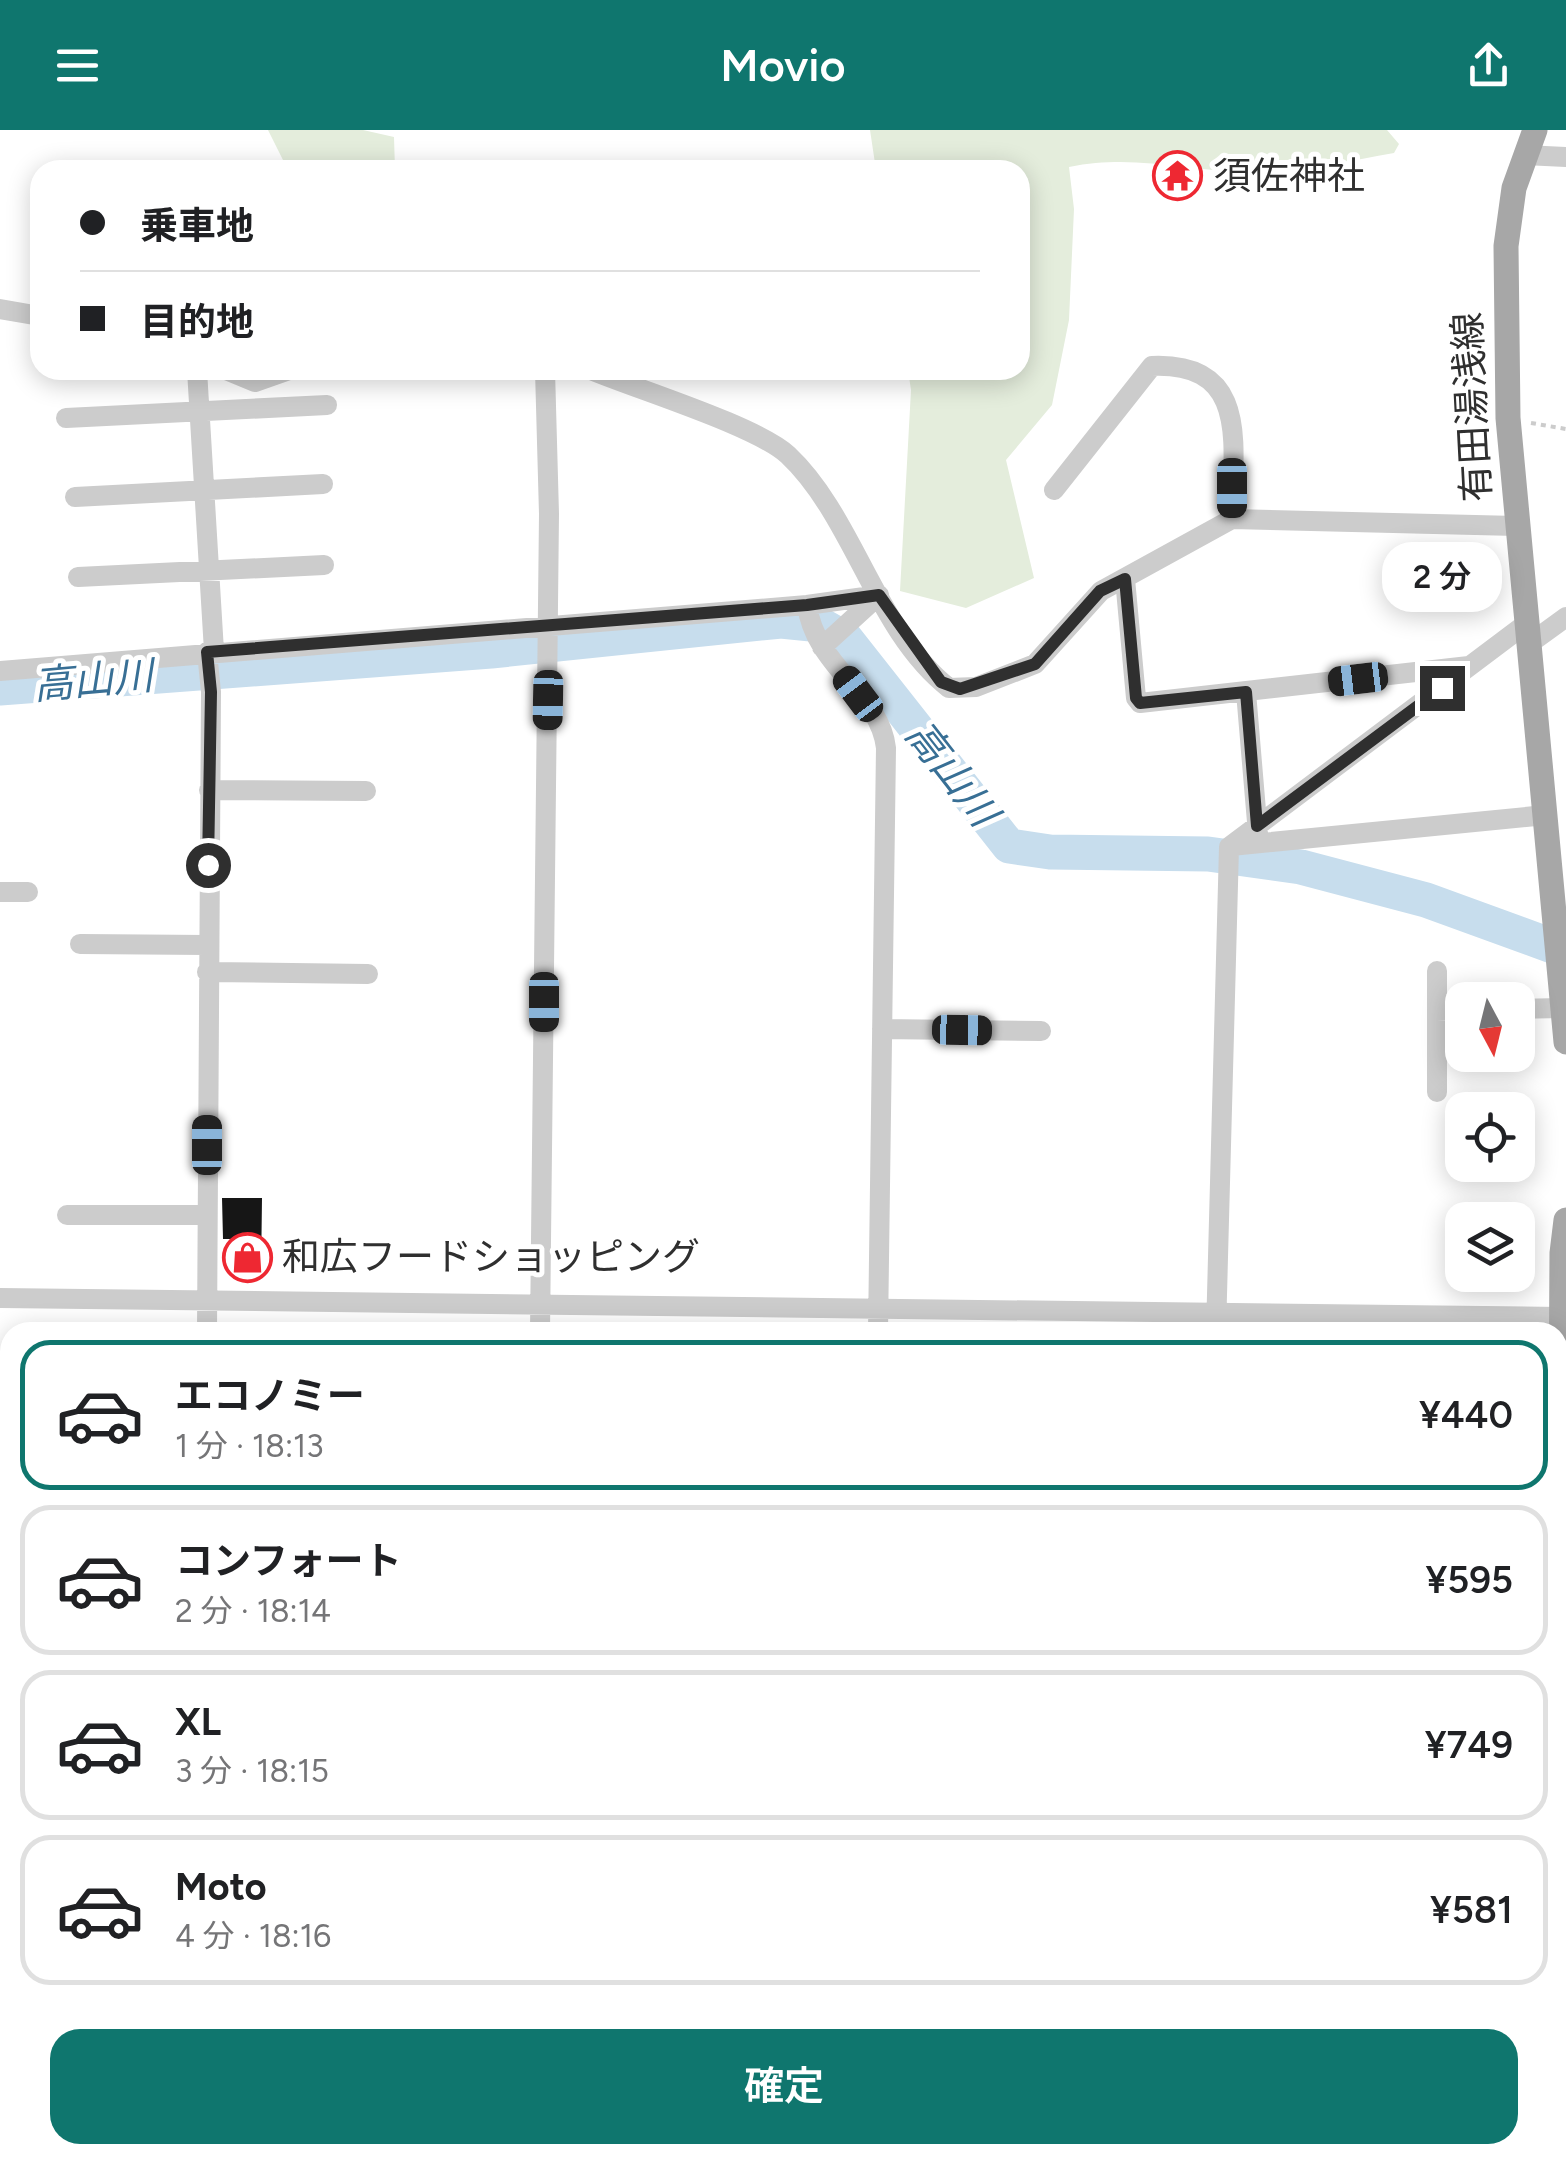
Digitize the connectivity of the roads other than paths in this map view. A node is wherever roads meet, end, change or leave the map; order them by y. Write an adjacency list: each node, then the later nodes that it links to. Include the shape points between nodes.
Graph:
1 (1535, 130): 2 (main road, 有田湯浅線)
2 (1524, 155): 3 (street); 17 (main road, 有田湯浅線, via 1506,246)
3 (1566, 157)
4 (0, 309): 5 (street)
5 (30, 314)
6 (196, 380): 10 (street)
7 (545, 380): 25 (street)
8 (616, 380): 22 (street, via 785,452 816,490)
9 (327, 406): 10 (street)
10 (198, 412): 11 (street); 13 (street)
11 (66, 418)
12 (323, 484): 13 (street)
13 (204, 490): 15 (street); 19 (street)
14 (1054, 490): 16 (street, via 1152,366 1175,365 1212,380 1232,415)
15 (76, 497)
16 (1232, 519): 17 (street); 21 (street)
17 (1516, 526): 26 (main road, 有田湯浅線)
18 (324, 565): 19 (street)
19 (207, 571): 20 (street); 28 (street)
20 (78, 577)
21 (1125, 579): 22 (street, via 1100,591 1035,664 960,689 941,682); 31 (street, via 1140,703)
22 (879, 595): 23 (street); 27 (street)
23 (807, 605): 25 (street); 27 (street)
24 (1566, 617): 26 (street)
25 (548, 625): 28 (street); 57 (street)
26 (1528, 634): 29 (street); 34 (main road, 有田湯浅線)
27 (822, 647): 48 (street, via 884,732)
28 (210, 652): 30 (street); 32 (street)
29 (1471, 666): 31 (street); 35 (street)
30 (0, 671)
31 (1246, 692): 35 (street)
32 (209, 790): 33 (street); 40 (street)
33 (366, 791)
34 (1546, 815): 35 (street); 38 (main road, 有田湯浅線)
35 (1258, 834): 63 (street, via 1229,847)
36 (0, 892): 37 (street)
37 (28, 892)
38 (1559, 930): 44 (main road, 有田湯浅線)
39 (80, 944): 40 (street)
40 (207, 944): 42 (street)
41 (1437, 971): 46 (street)
42 (207, 972): 43 (street); 53 (street)
43 (368, 974)
44 (1563, 1008): 45 (street); 50 (main road, 有田湯浅線)
45 (1535, 1009)
46 (1437, 1011): 47 (street); 51 (street)
47 (1445, 1011)
48 (882, 1029): 49 (street); 58 (street)
49 (1041, 1031)
50 (1566, 1042)
51 (1437, 1092)
52 (68, 1214): 53 (street)
53 (207, 1214): 56 (street)
54 (1566, 1220): 59 (main road)
55 (0, 1298): 56 (street)
56 (207, 1300): 57 (street); 60 (street)
57 (541, 1305): 58 (street); 61 (street)
58 (878, 1306): 62 (street); 63 (street)
59 (1561, 1317): 63 (street); 64 (main road)
60 (207, 1322)
61 (540, 1322)
62 (878, 1322)
63 (1216, 1322)
64 (1561, 1322)

